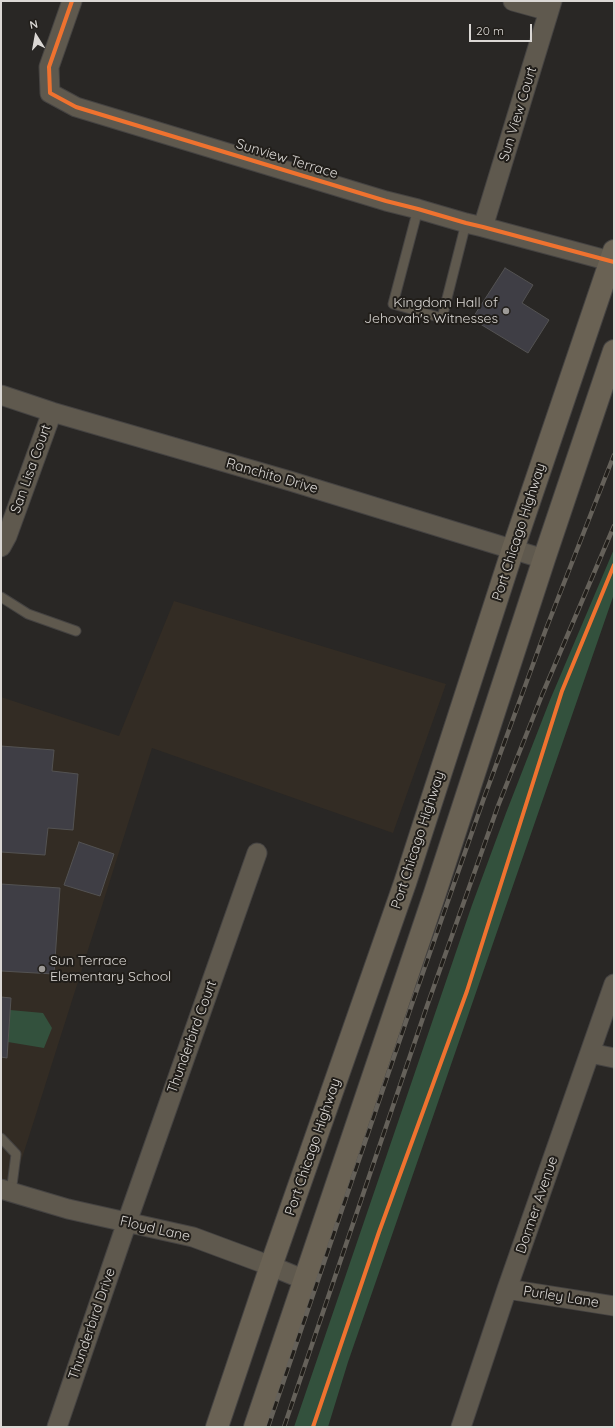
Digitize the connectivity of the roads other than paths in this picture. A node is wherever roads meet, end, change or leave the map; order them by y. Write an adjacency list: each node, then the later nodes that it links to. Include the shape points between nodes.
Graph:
1 (72, 1): 4 (street, Sunview Terrace, via 49,67 50,93 76,107)
2 (514, 1): 3 (street)
3 (551, 6): 5 (street, Sun View Court)
4 (418, 209): 5 (street, Sunview Terrace); 5 (lane, via 393,304 442,318)
5 (474, 225): 6 (street, Sunview Terrace)
6 (613, 258): 11 (main road, Port Chicago Highway)
7 (614, 351): 12 (main road)
8 (1, 395): 9 (street, Ranchito Drive)
9 (52, 412): 10 (street, San Lisa Court, via 8,536); 11 (street, Ranchito Drive)
10 (1, 546)
11 (513, 549): 12 (street, Ranchito Drive); 22 (main road, Port Chicago Highway, via 405,883)
12 (544, 559): 23 (main road)
13 (1, 597): 14 (lane, via 28,614)
14 (76, 632)
15 (257, 854): 21 (street, Thunderbird Court)
16 (614, 984): 17 (street, Dormer Avenue)
17 (590, 1053): 18 (street); 24 (street, Dormer Avenue)
18 (614, 1058)
19 (1, 1138): 20 (lane, via 16,1154)
20 (6, 1191): 21 (street, Floyd Lane, via 68,1209)
21 (127, 1222): 22 (street, Floyd Lane, via 193,1237); 26 (street, Thunderbird Drive)
22 (271, 1266): 23 (street, Floyd Lane); 27 (main road, Port Chicago Highway)
23 (305, 1280): 28 (main road)
24 (507, 1288): 25 (street, Purley Lane); 29 (street, Dormer Avenue)
25 (614, 1306)
26 (57, 1427)
27 (216, 1427)
28 (255, 1427)
29 (460, 1427)

